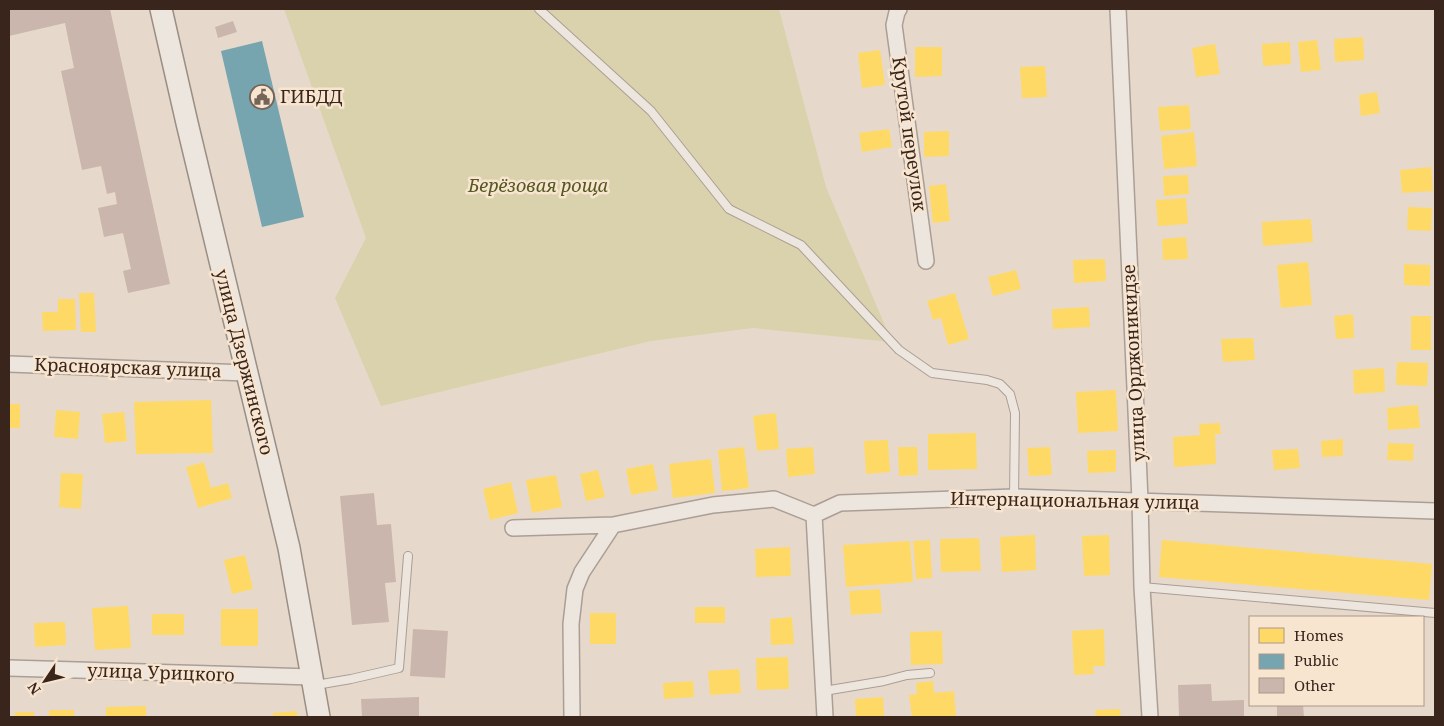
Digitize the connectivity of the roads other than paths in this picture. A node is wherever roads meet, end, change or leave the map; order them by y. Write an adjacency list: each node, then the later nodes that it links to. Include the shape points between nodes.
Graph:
1 (162, 9): 7 (main road, улица Дзержинского)
2 (538, 9): 8 (lane, via 651,111 729,210 801,245 899,350 932,373 987,380 1000,384 1010,394 1015,413)
3 (899, 9): 5 (street, Крутой переулок, via 894,25)
4 (1118, 9): 9 (street, улица Орджоникидзе)
5 (926, 261)
6 (9, 364): 7 (street, Красноярская улица)
7 (246, 373): 19 (main road, улица Дзержинского, via 289,548)
8 (1014, 497): 9 (street, Интернациональная улица); 11 (street, Интернациональная улица, via 840,503)
9 (1140, 500): 10 (street, Интернациональная улица); 15 (street, улица Орджоникидзе)
10 (1435, 510)
11 (814, 514): 12 (street, via 774,499 713,505); 20 (street)
12 (613, 525): 13 (street); 22 (street, via 582,572 575,589 571,624)
13 (513, 528)
14 (408, 556): 19 (lane, via 399,668 351,679)
15 (1142, 587): 16 (lane); 24 (street, улица Орджоникидзе)
16 (1435, 613)
17 (9, 668): 19 (street, улица Урицкого)
18 (930, 673): 20 (lane)
19 (313, 681): 21 (main road, улица Дзержинского)
20 (824, 691): 23 (street)
21 (320, 717)
22 (572, 717)
23 (825, 717)
24 (1150, 717)

